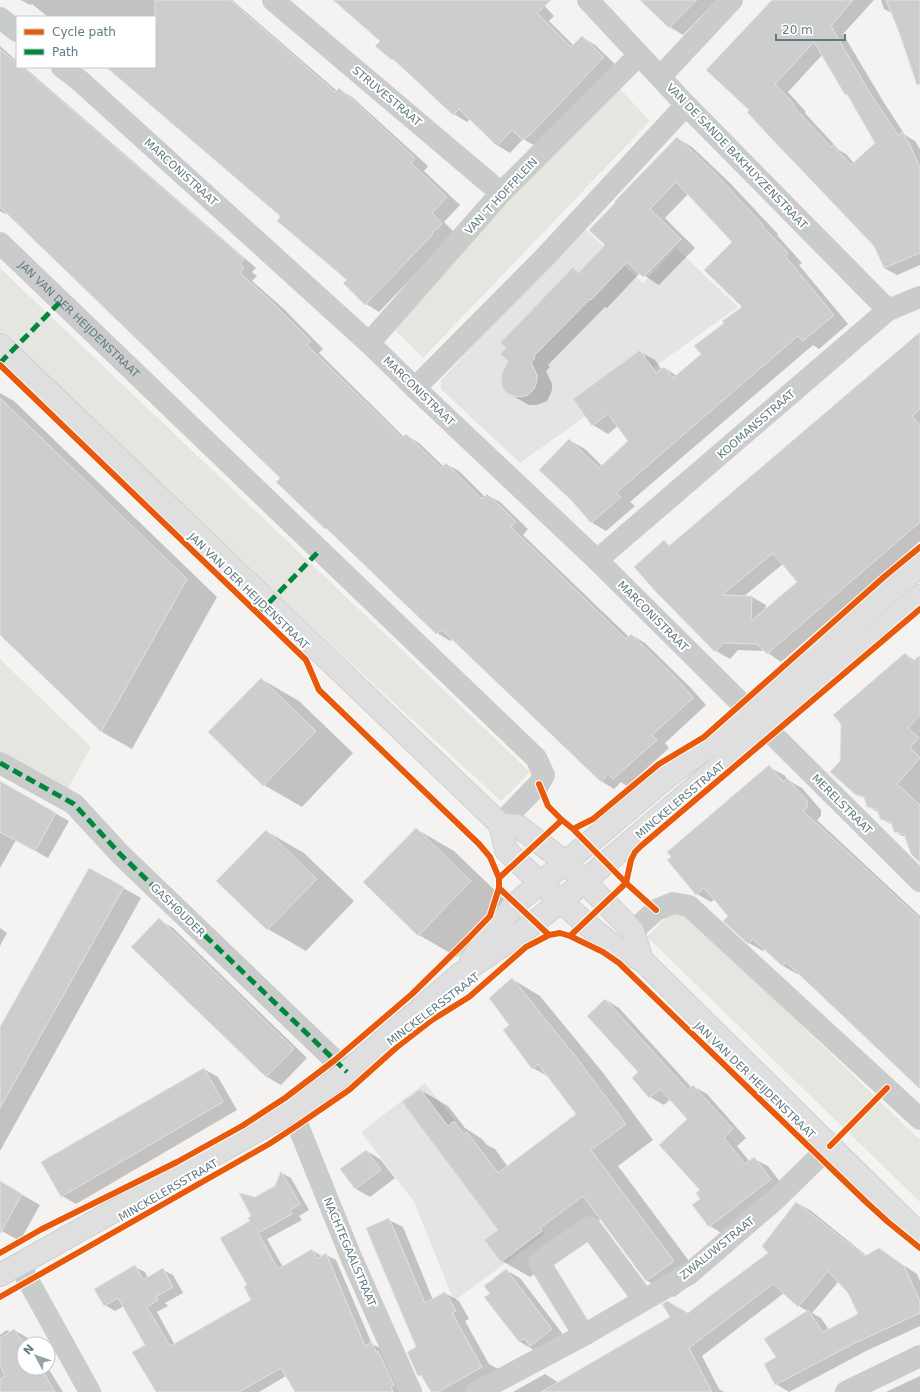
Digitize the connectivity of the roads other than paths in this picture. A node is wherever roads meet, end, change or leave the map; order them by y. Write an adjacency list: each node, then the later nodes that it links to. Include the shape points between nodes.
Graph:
1 (273, 0): 10 (street, STRUVESTRAAT)
2 (588, 0): 6 (street, VAN DE SANDE BAKHUYZENSTRAAT)
3 (732, 0): 8 (street)
4 (0, 18): 5 (street)
5 (16, 30)
6 (639, 55): 8 (street, VAN DE SANDE BAKHUYZENSTRAAT); 10 (street, VAN 'T HOFFPLEIN)
7 (63, 68): 14 (street, MARCONISTRAAT)
8 (661, 76): 9 (street, VAN DE SANDE BAKHUYZENSTRAAT)
9 (686, 105): 13 (street, VAN DE SANDE BAKHUYZENSTRAAT); 16 (street, via 545,257)
10 (501, 193): 14 (street, VAN 'T HOFFPLEIN)
11 (0, 244): 23 (street, JAN VAN DER HEIJDENSTRAAT, via 536,758 544,775 539,784)
12 (920, 297): 13 (street, KOOMANSSTRAAT)
13 (888, 310): 17 (street, KOOMANSSTRAAT)
14 (369, 343): 16 (street, MARCONISTRAAT)
15 (0, 345): 23 (main road, JAN VAN DER HEIJDENSTRAAT)
16 (415, 388): 17 (street, MARCONISTRAAT)
17 (597, 560): 20 (street, MARCONISTRAAT)
18 (920, 566): 20 (main road, MINCKELERSSTRAAT)
19 (917, 604): 21 (main road, MINCKELERSSTRAAT)
20 (750, 712): 21 (street, MARCONISTRAAT); 24 (main road, MINCKELERSSTRAAT, via 719,739 668,776)
21 (765, 727): 25 (main road, MINCKELERSSTRAAT); 26 (street, MERELSTRAAT)
22 (0, 763): 32 (street, GASHOUDER, via 74,804 121,855)
23 (500, 824): 24 (main road, JAN VAN DER HEIJDENSTRAAT, via 518,826); 27 (main road, JAN VAN DER HEIJDENSTRAAT, via 506,850)
24 (566, 863): 25 (main road, JAN VAN DER HEIJDENSTRAAT); 27 (main road, MINCKELERSSTRAAT)
25 (584, 881): 28 (main road, MINCKELERSSTRAAT); 29 (main road, JAN VAN DER HEIJDENSTRAAT)
26 (920, 881)
27 (540, 883): 28 (main road, JAN VAN DER HEIJDENSTRAAT); 31 (main road, MINCKELERSSTRAAT, via 515,904)
28 (560, 902): 30 (main road, JAN VAN DER HEIJDENSTRAAT, via 616,948); 31 (main road, MINCKELERSSTRAAT, via 522,932)
29 (633, 931): 30 (main road, JAN VAN DER HEIJDENSTRAAT); 34 (street, via 656,910 673,903 689,906)
30 (642, 960): 35 (main road, JAN VAN DER HEIJDENSTRAAT)
31 (459, 975): 32 (main road, MINCKELERSSTRAAT)
32 (347, 1072): 33 (main road, MINCKELERSSTRAAT)
33 (292, 1111): 37 (main road, MINCKELERSSTRAAT); 43 (street, NACHTEGAALSTRAAT, via 351,1258)
34 (920, 1119)
35 (830, 1146): 36 (main road, JAN VAN DER HEIJDENSTRAAT); 39 (street, ZWALUWSTRAAT, via 776,1199 689,1274)
36 (920, 1233)
37 (19, 1264): 38 (main road, MINCKELERSSTRAAT); 42 (street)
38 (0, 1275)
39 (644, 1300): 40 (street, ZWALUWSTRAAT); 40 (street, via 590,1227 539,1262)
40 (584, 1335): 44 (street, ZWALUWSTRAAT)
41 (920, 1356): 45 (street)
42 (90, 1392)
43 (411, 1392)
44 (477, 1392)
45 (846, 1392)

